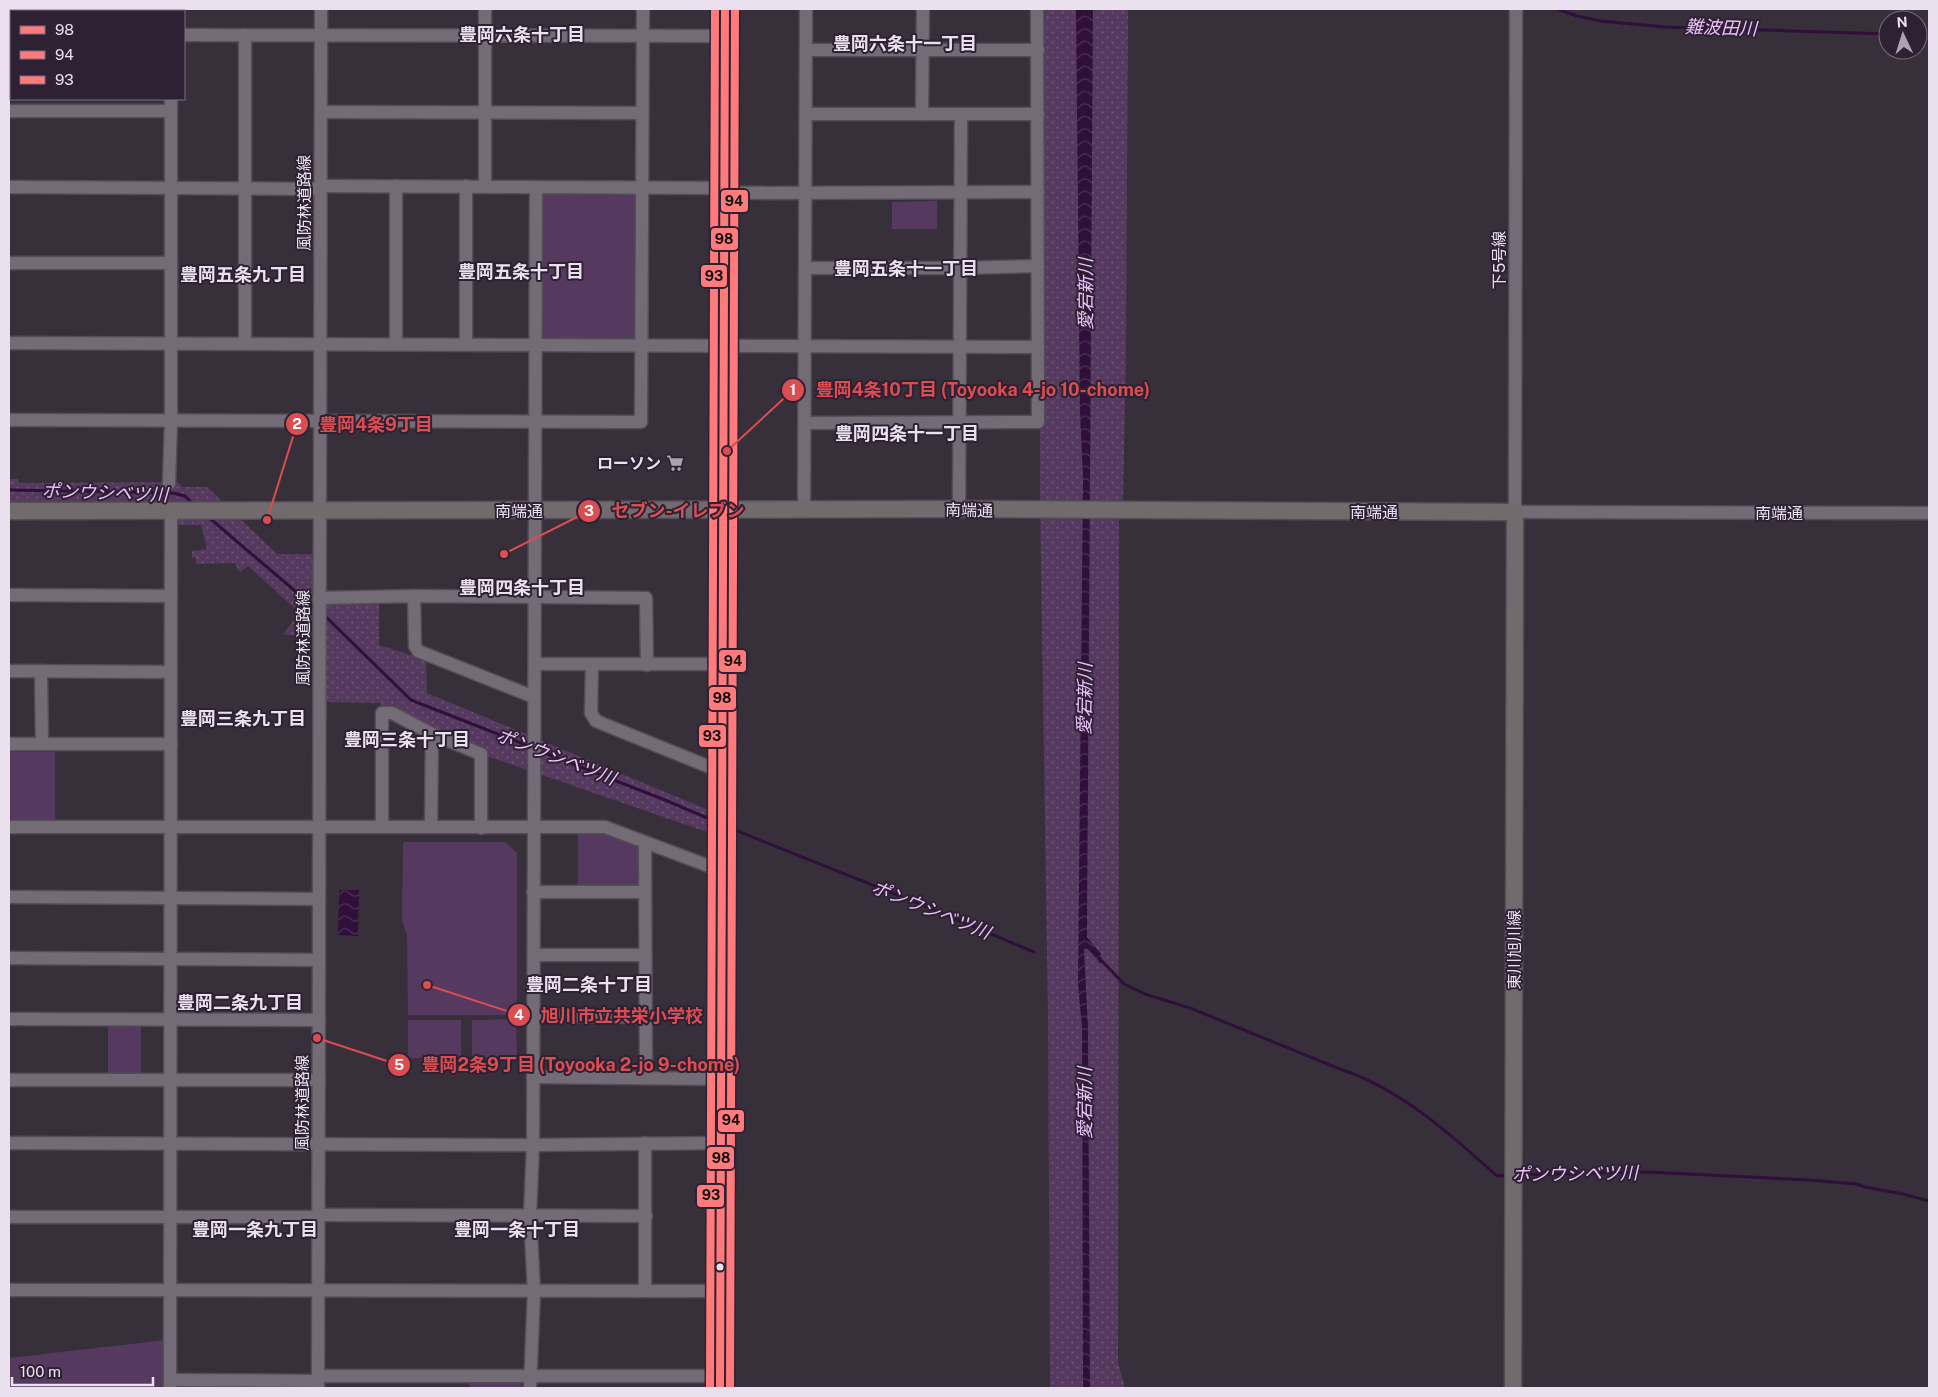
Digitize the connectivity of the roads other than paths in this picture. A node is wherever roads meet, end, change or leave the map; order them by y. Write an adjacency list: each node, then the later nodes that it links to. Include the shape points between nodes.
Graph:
1 (321, 9): 11 (street, 風防林道路線)
2 (485, 9): 12 (street)
3 (643, 9): 13 (street)
4 (724, 9): 14 (street)
5 (806, 9): 15 (street)
6 (923, 9): 16 (street)
7 (1038, 9): 17 (street)
8 (1516, 9): 71 (street, 下5号線)
9 (185, 35): 10 (street)
10 (245, 35): 11 (street); 35 (street)
11 (321, 35): 12 (street); 20 (street, 風防林道路線)
12 (485, 36): 13 (street); 21 (street)
13 (643, 36): 14 (street); 22 (street)
14 (724, 36): 36 (street)
15 (806, 50): 16 (street); 23 (street)
16 (922, 50): 17 (street); 24 (street)
17 (1038, 50): 25 (street)
18 (171, 105): 19 (street); 34 (street)
19 (9, 111)
20 (321, 112): 21 (street); 31 (street, 風防林道路線)
21 (485, 113): 22 (street); 29 (street)
22 (642, 113): 30 (street)
23 (806, 114): 24 (street); 37 (street)
24 (922, 114): 26 (street)
25 (1038, 114): 26 (street); 38 (street)
26 (961, 115): 39 (street)
27 (396, 186): 28 (street); 31 (street); 49 (street)
28 (466, 186): 29 (street); 50 (street)
29 (486, 186): 32 (street)
30 (642, 186): 32 (street); 36 (street); 52 (street)
31 (320, 187): 35 (street); 48 (street, 風防林道路線)
32 (536, 187): 51 (street)
33 (9, 188): 34 (street)
34 (171, 188): 35 (street); 41 (street)
35 (245, 188): 46 (street)
36 (724, 190): 37 (street); 53 (street)
37 (804, 192): 39 (street); 43 (street)
38 (1038, 192): 39 (street); 42 (street)
39 (960, 193): 44 (street)
40 (9, 263): 41 (street)
41 (171, 263): 47 (street)
42 (1038, 266): 44 (street); 56 (street)
43 (806, 268): 44 (street); 54 (street)
44 (960, 268): 55 (street)
45 (9, 343): 47 (street)
46 (245, 343): 47 (street); 48 (street)
47 (170, 344): 58 (street)
48 (320, 344): 49 (street); 59 (street, 風防林道路線)
49 (396, 344): 50 (street)
50 (466, 344): 51 (street)
51 (535, 344): 52 (street); 60 (street)
52 (642, 345): 53 (street); 60 (street, via 641,422)
53 (723, 345): 54 (street); 66 (street)
54 (804, 346): 55 (street); 61 (street)
55 (960, 347): 56 (street); 62 (street)
56 (1038, 347): 62 (street, via 1038,422)
57 (9, 420): 58 (street)
58 (171, 421): 59 (street); 63 (street)
59 (320, 421): 60 (street); 69 (street, 風防林道路線)
60 (535, 422): 70 (street)
61 (805, 423): 62 (street); 64 (street)
62 (959, 424): 65 (street)
63 (169, 483)
64 (804, 509): 65 (main road, 南端通); 66 (main road, 南端通)
65 (958, 509): 71 (main road, 南端通)
66 (722, 510): 70 (main road, 南端通); 79 (street)
67 (9, 511): 68 (main road, 南端通)
68 (179, 511): 69 (main road, 南端通); 74 (street)
69 (319, 511): 70 (main road, 南端通); 77 (street, 風防林道路線)
70 (535, 511): 76 (street)
71 (1515, 512): 72 (street, 南端通); 143 (main road, 東川旭川線)
72 (1929, 513)
73 (9, 595): 74 (street)
74 (171, 596): 84 (street)
75 (414, 596): 76 (street); 77 (street); 85 (street, via 415,646 418,652)
76 (534, 598): 78 (street); 81 (street, via 646,598)
77 (319, 599): 93 (street, 風防林道路線)
78 (535, 664): 80 (street); 85 (street)
79 (723, 664): 81 (street); 90 (street)
80 (592, 665): 81 (street); 90 (street, via 591,713 596,721)
81 (647, 665)
82 (9, 671): 83 (street)
83 (41, 671): 84 (street); 88 (street)
84 (171, 672): 89 (street)
85 (534, 697): 96 (street)
86 (432, 734): 94 (street, via 392,713 382,713); 95 (street); 97 (street, via 481,754)
87 (9, 744): 88 (street)
88 (42, 744): 89 (street)
89 (171, 744): 92 (street)
90 (722, 772): 99 (street)
91 (9, 827): 92 (street)
92 (172, 827): 93 (street); 103 (street)
93 (319, 827): 94 (street); 104 (street, 風防林道路線)
94 (382, 827): 95 (street)
95 (431, 827): 97 (street)
96 (534, 827): 97 (street); 98 (street, via 606,828); 100 (street)
97 (481, 828)
98 (645, 842): 99 (street); 101 (street)
99 (722, 870): 117 (street)
100 (533, 892): 101 (street); 105 (street)
101 (645, 892): 106 (street)
102 (9, 897): 103 (street)
103 (171, 898): 104 (street); 108 (street)
104 (319, 899): 109 (street, 風防林道路線)
105 (534, 955): 106 (street); 110 (street)
106 (645, 955): 111 (street)
107 (9, 958): 108 (street)
108 (171, 958): 109 (street); 113 (street)
109 (319, 960): 114 (street, 風防林道路線)
110 (533, 1015): 111 (street); 115 (street)
111 (646, 1017): 116 (street)
112 (9, 1019): 113 (street)
113 (171, 1019): 114 (street); 119 (street)
114 (319, 1020): 120 (street, 風防林道路線)
115 (533, 1077): 116 (street); 126 (street)
116 (646, 1078): 117 (street)
117 (722, 1079): 121 (street)
118 (9, 1080): 119 (street)
119 (170, 1080): 120 (street); 124 (street)
120 (319, 1080): 125 (street, 風防林道路線)
121 (721, 1142): 123 (street); 137 (street)
122 (9, 1143): 124 (street)
123 (645, 1143): 126 (street); 130 (street)
124 (170, 1144): 125 (street); 131 (street)
125 (318, 1144): 126 (street); 129 (street, 風防林道路線)
126 (533, 1145): 127 (street)
127 (530, 1215): 129 (street); 130 (street); 135 (street)
128 (9, 1216): 131 (street)
129 (318, 1216): 131 (street); 134 (street, 風防林道路線)
130 (646, 1216): 136 (street)
131 (170, 1217): 133 (street)
132 (9, 1290): 133 (street)
133 (170, 1291): 134 (street); 142 (street)
134 (318, 1291): 135 (street); 138 (street, 風防林道路線)
135 (534, 1291): 136 (street); 139 (street)
136 (645, 1291): 137 (street)
137 (721, 1291): 141 (street)
138 (318, 1382): 139 (street); 142 (street)
139 (530, 1382): 140 (street)
140 (655, 1382): 141 (street)
141 (720, 1382)
142 (170, 1384)
143 (1513, 1388)

